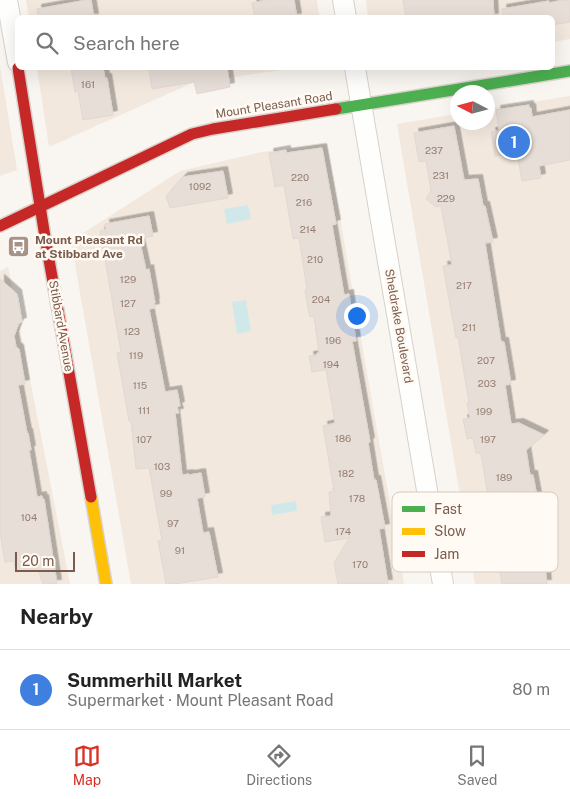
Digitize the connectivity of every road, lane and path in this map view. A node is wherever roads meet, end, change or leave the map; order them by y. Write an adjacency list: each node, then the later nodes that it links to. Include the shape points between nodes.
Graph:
1 (7, 0): 4 (street)
2 (343, 0): 3 (street)
3 (346, 15)
4 (15, 45)
5 (18, 70): 9 (main road, Stibbard Avenue)
6 (355, 70): 8 (street, Sheldrake Boulevard)
7 (570, 71): 8 (main road, Mount Pleasant Road)
8 (361, 105): 9 (main road, Mount Pleasant Road, via 192,134); 11 (street, Sheldrake Boulevard)
9 (40, 206): 10 (main road, Mount Pleasant Road); 12 (main road, Stibbard Avenue)
10 (0, 226)
11 (427, 492)
12 (106, 584)

